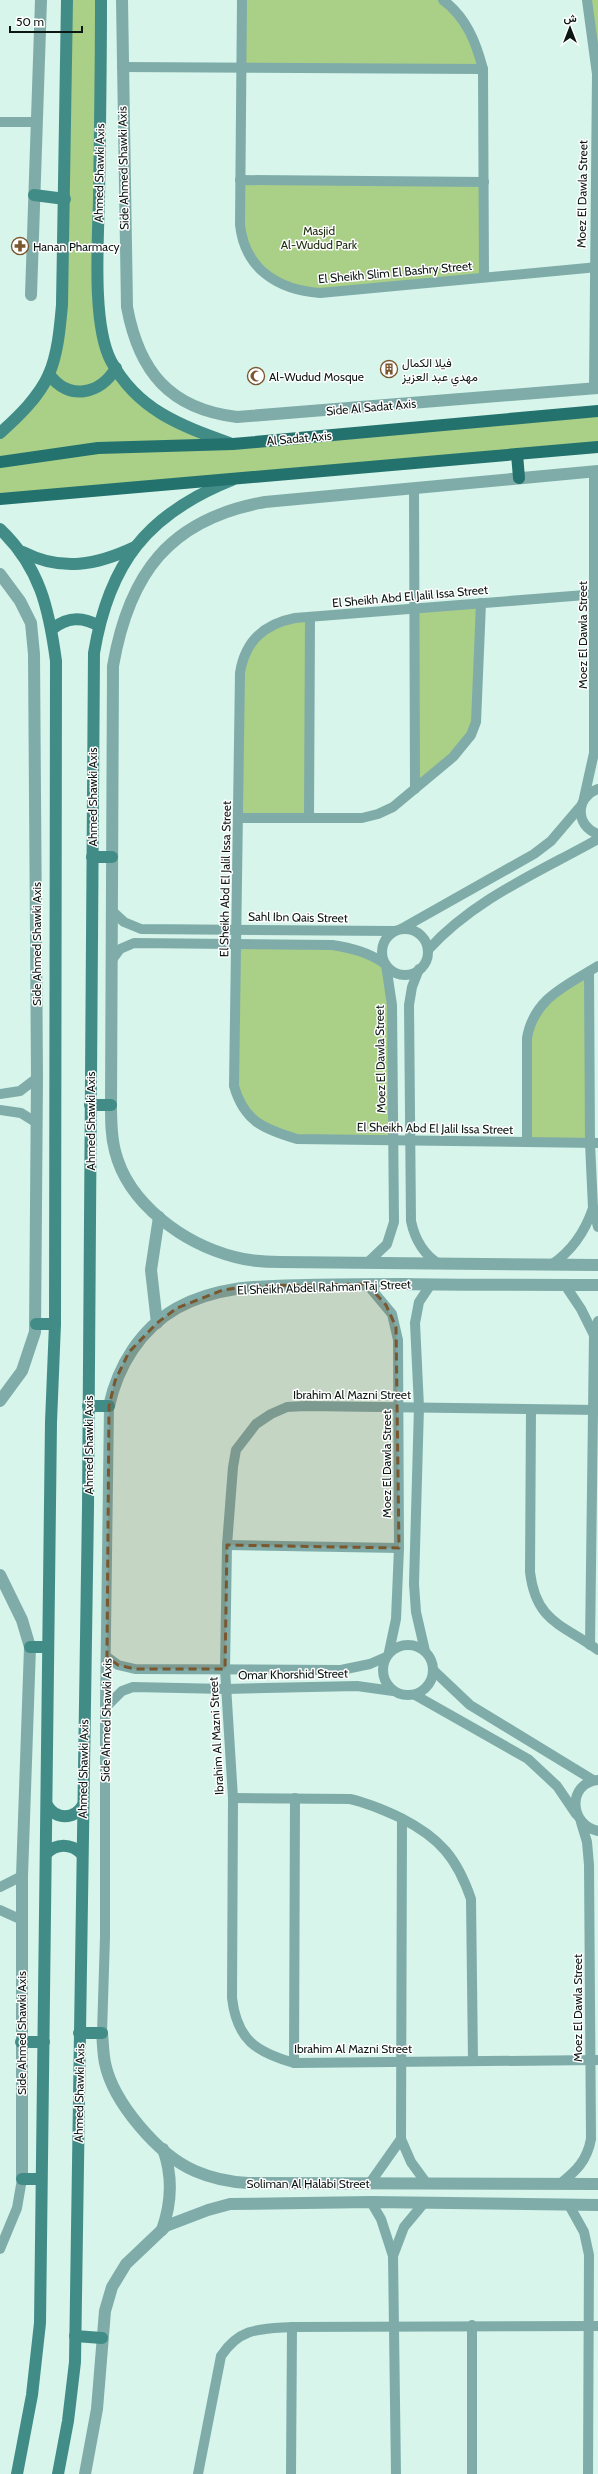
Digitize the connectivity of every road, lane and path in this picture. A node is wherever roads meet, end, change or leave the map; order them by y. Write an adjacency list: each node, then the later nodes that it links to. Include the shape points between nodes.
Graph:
1 (41, 0): 12 (street)
2 (67, 0): 16 (main road)
3 (102, 0): 20 (main road, Ahmed Shawki Axis, via 99,298 107,347)
4 (122, 0): 8 (street, Side Ahmed Shawki Axis)
5 (242, 0): 9 (street, El Sheikh Slim El Bashry Street)
6 (443, 0): 10 (street, via 466,25 477,46)
7 (587, 0): 17 (street, Moez El Dawla Street, via 597,74)
8 (122, 67): 9 (street); 22 (street, Side Ahmed Shawki Axis, via 127,307 136,343)
9 (240, 68): 10 (street); 13 (street, El Sheikh Slim El Bashry Street)
10 (483, 69): 14 (street)
11 (0, 122): 12 (street)
12 (37, 122): 15 (street)
13 (240, 180): 14 (street); 18 (street, El Sheikh Slim El Bashry Street, via 240,225 244,247 260,271 285,286 302,292 320,293)
14 (484, 182): 18 (street)
15 (34, 195): 16 (main road); 19 (street)
16 (64, 199): 21 (main road, via 62,305 59,336)
17 (596, 267): 18 (street, El Sheikh Slim El Bashry Street); 23 (street, Moez El Dawla Street)
18 (484, 277)
19 (31, 295)
20 (116, 368): 21 (main road, via 106,383 86,392 65,389); 26 (main road, Ahmed Shawki Axis, via 135,393 157,412 182,426)
21 (49, 374): 25 (main road, via 32,400)
22 (155, 378): 23 (street, Side Al Sadat Axis, via 184,402 201,410 237,417)
23 (596, 388)
24 (598, 411): 26 (main road, Al Sadat Axis)
25 (0, 433)
26 (233, 444): 29 (main road, Al Sadat Axis, via 98,448)
27 (598, 447): 28 (main road)
28 (517, 454): 31 (main road); 32 (main road)
29 (0, 462)
30 (596, 471): 31 (street); 39 (street, Moez El Dawla Street)
31 (519, 478): 33 (street)
32 (235, 479): 34 (main road); 36 (main road, Ahmed Shawki Axis, via 184,503 158,523)
33 (414, 488): 41 (street); 53 (street, via 235,507 207,518 182,533 155,560 139,582 128,606 118,636 112,674)
34 (0, 499)
35 (0, 529): 37 (main road)
36 (135, 547): 37 (main road, via 100,562 77,565 54,564); 43 (main road, Ahmed Shawki Axis, via 116,576)
37 (22, 552): 44 (main road, via 43,593)
38 (0, 574): 64 (street, Side Ahmed Shawki Axis, via 20,601 31,623 34,654)
39 (597, 594): 40 (street, El Sheikh Abd El Jalil Issa Street); 47 (street, Moez El Dawla Street, via 594,753)
40 (481, 603): 41 (street, El Sheikh Abd El Jalil Issa Street); 45 (street, via 476,722 463,747)
41 (414, 608): 42 (street, El Sheikh Abd El Jalil Issa Street); 45 (street)
42 (310, 617): 48 (street, El Sheikh Abd El Jalil Issa Street, via 281,620 268,626 248,646 242,659); 49 (street)
43 (99, 626): 44 (main road, via 86,620 71,619); 52 (main road, Ahmed Shawki Axis, via 93,681)
44 (52, 629): 88 (main road, via 56,669)
45 (415, 789): 49 (street, via 393,807 378,814 362,818)
46 (598, 789): 47 (street, via 591,792)
47 (582, 803): 50 (street, via 583,824); 56 (street, Moez El Dawla Street, via 550,841 534,854)
48 (238, 818): 49 (street); 55 (street, El Sheikh Abd El Jalil Issa Street)
49 (309, 818)
50 (598, 834)
51 (598, 839): 58 (street, via 480,904 449,928)
52 (92, 857): 53 (main road); 66 (main road, Ahmed Shawki Axis)
53 (112, 857): 54 (street)
54 (112, 910): 55 (street, Sahl Ibn Qais Street, via 124,922 141,928); 59 (street)
55 (237, 929): 56 (street, Sahl Ibn Qais Street); 57 (street, El Sheikh Abd El Jalil Issa Street)
56 (397, 930): 58 (street, via 410,929 419,934); 60 (street, via 387,937 382,945)
57 (237, 944): 59 (street, via 134,943 120,949); 60 (street, via 332,945 370,954); 70 (street, El Sheikh Abd El Jalil Issa Street, via 234,1086 244,1110 265,1128 297,1139)
58 (428, 950): 62 (street, via 424,964)
59 (111, 961): 67 (street)
60 (385, 964): 62 (street, via 402,974); 70 (street, Moez El Dawla Street, via 392,1006)
61 (598, 966): 63 (street)
62 (419, 969): 71 (street, via 412,987 410,1006)
63 (589, 972): 72 (street, via 545,1000 529,1024); 73 (street)
64 (37, 1078): 65 (street, via 20,1091); 69 (street, Side Ahmed Shawki Axis)
65 (0, 1094)
66 (90, 1105): 67 (main road); 91 (main road, Ahmed Shawki Axis)
67 (111, 1105): 75 (street, via 111,1132 122,1170 132,1188)
68 (0, 1110): 69 (street, via 20,1113)
69 (37, 1123): 87 (street, Side Ahmed Shawki Axis)
70 (394, 1140): 71 (street, El Sheikh Abd El Jalil Issa Street); 77 (street, Moez El Dawla Street, via 392,1233 387,1244)
71 (412, 1141): 72 (street, El Sheikh Abd El Jalil Issa Street); 78 (street, via 411,1221 423,1251)
72 (527, 1142): 73 (street, El Sheikh Abd El Jalil Issa Street)
73 (594, 1143): 74 (street)
74 (593, 1208): 76 (street); 79 (street, via 587,1225 577,1241)
75 (159, 1217): 77 (street, El Sheikh Abdel Rahman Taj Street, via 195,1242 236,1258 265,1262); 86 (street, via 151,1270)
76 (598, 1227)
77 (367, 1263): 78 (street, El Sheikh Abdel Rahman Taj Street); 81 (street)
78 (439, 1264): 79 (street, El Sheikh Abdel Rahman Taj Street)
79 (550, 1265): 80 (street, El Sheikh Abdel Rahman Taj Street)
80 (598, 1265)
81 (367, 1284): 82 (street, El Sheikh Abdel Rahman Taj Street); 86 (street, El Sheikh Abdel Rahman Taj Street, via 249,1286 223,1290 177,1308); 93 (street, Moez El Dawla Street, via 389,1309 396,1327)
82 (431, 1284): 83 (street, El Sheikh Abdel Rahman Taj Street); 94 (street, via 419,1302 415,1323)
83 (565, 1285): 84 (street, El Sheikh Abdel Rahman Taj Street); 89 (street)
84 (598, 1286)
85 (598, 1322): 89 (street)
86 (158, 1323): 92 (street, El Sheikh Abdel Rahman Taj Street, via 129,1352 115,1381)
87 (36, 1324): 88 (main road); 90 (street, Side Ahmed Shawki Axis, via 22,1371)
88 (55, 1324): 102 (main road)
89 (594, 1335): 95 (street)
90 (0, 1401)
91 (88, 1406): 92 (main road); 116 (main road, Ahmed Shawki Axis)
92 (109, 1406): 105 (street, Side Ahmed Shawki Axis)
93 (399, 1407): 94 (street, Ibrahim Al Mazni Street); 97 (street, Ibrahim Al Mazni Street, via 287,1407 256,1424 236,1450); 98 (street, Moez El Dawla Street)
94 (419, 1407): 96 (street, Ibrahim Al Mazni Street); 103 (street, via 414,1584 416,1612)
95 (595, 1409): 96 (street, Ibrahim Al Mazni Street); 101 (street)
96 (531, 1410): 101 (street, via 530,1572 535,1598 547,1616)
97 (227, 1545): 98 (street); 106 (street, Ibrahim Al Mazni Street)
98 (399, 1548): 104 (street, Moez El Dawla Street, via 396,1619)
99 (0, 1575): 100 (street, Side Ahmed Shawki Axis, via 22,1620)
100 (30, 1647): 102 (main road); 122 (street, Side Ahmed Shawki Axis)
101 (594, 1647)
102 (48, 1648): 115 (main road)
103 (425, 1650): 104 (street, via 405,1645); 107 (street, via 432,1662)
104 (388, 1655): 106 (street, Omar Khorshid Street, via 370,1664 341,1670); 109 (street, via 382,1671 387,1685)
105 (107, 1657): 106 (street, Omar Khorshid Street, via 118,1665 130,1669); 111 (street, Side Ahmed Shawki Axis)
106 (225, 1670): 108 (street, Ibrahim Al Mazni Street)
107 (433, 1670): 110 (street, via 428,1685); 112 (street, via 470,1705)
108 (226, 1689): 109 (street, Omar Khorshid Street, via 357,1686); 111 (street, Omar Khorshid Street, via 133,1687 122,1690); 113 (street, Ibrahim Al Mazni Street)
109 (393, 1690): 110 (street, via 407,1696)
110 (415, 1694): 117 (street, Moez El Dawla Street, via 528,1759 557,1786)
111 (105, 1708): 127 (street, Side Ahmed Shawki Axis, via 106,1937)
112 (596, 1780): 117 (street, via 586,1784 578,1794 574,1806)
113 (233, 1798): 114 (street); 133 (street, Ibrahim Al Mazni Street, via 233,2012 243,2036 256,2048 270,2056)
114 (295, 1798): 118 (street, via 360,1801); 133 (street)
115 (47, 1805): 116 (main road, via 53,1813 67,1817 77,1813); 120 (main road)
116 (83, 1805): 121 (main road, Ahmed Shawki Axis)
117 (578, 1818): 119 (street, via 586,1827); 130 (street, Moez El Dawla Street, via 587,1842 589,1865)
118 (402, 1819): 131 (street); 132 (street, via 438,1841 453,1858 464,1877 471,1899)
119 (598, 1831)
120 (46, 1854): 121 (main road, via 53,1848 62,1846 75,1848); 129 (main road)
121 (82, 1854): 126 (main road, Ahmed Shawki Axis)
122 (22, 1876): 123 (street); 125 (street, Side Ahmed Shawki Axis)
123 (0, 1887)
124 (0, 1910): 125 (street)
125 (22, 1920): 128 (street, Side Ahmed Shawki Axis)
126 (79, 2033): 127 (main road); 159 (main road, Ahmed Shawki Axis)
127 (102, 2033): 135 (street, Soliman Al Halabi Street, via 105,2064 119,2096 139,2126)
128 (21, 2042): 129 (main road); 138 (street, Side Ahmed Shawki Axis)
129 (44, 2042): 139 (main road)
130 (594, 2060): 132 (street, Ibrahim Al Mazni Street); 143 (street, Moez El Dawla Street, via 591,2139 588,2153 583,2163)
131 (402, 2061): 132 (street, Ibrahim Al Mazni Street); 133 (street, Ibrahim Al Mazni Street); 134 (street)
132 (472, 2061)
133 (294, 2063)
134 (400, 2139): 140 (street); 141 (street, via 411,2162)
135 (163, 2149): 136 (street, Soliman Al Halabi Street); 137 (street)
136 (180, 2164): 137 (street); 140 (street, Soliman Al Halabi Street, via 195,2171 238,2182)
137 (170, 2176): 145 (street)
138 (22, 2179): 139 (main road); 153 (street, via 17,2208)
139 (41, 2179): 161 (main road, via 40,2324 32,2395)
140 (370, 2183): 141 (street, Soliman Al Halabi Street)
141 (427, 2184): 142 (street, Soliman Al Halabi Street)
142 (489, 2184): 143 (street, Soliman Al Halabi Street); 148 (street)
143 (560, 2184): 144 (street, Soliman Al Halabi Street)
144 (598, 2184)
145 (171, 2196): 151 (street, via 176,2206); 152 (street)
146 (371, 2202): 147 (street, Soliman Al Halabi Street); 151 (street, Soliman Al Halabi Street, via 230,2204); 154 (street, via 381,2219)
147 (424, 2203): 148 (street, Soliman Al Halabi Street); 154 (street, via 404,2227)
148 (488, 2205): 149 (street, Soliman Al Halabi Street)
149 (569, 2205): 150 (street, Soliman Al Halabi Street); 157 (street, via 579,2221 588,2249)
150 (598, 2205)
151 (190, 2216): 152 (street, Soliman Al Halabi Street)
152 (162, 2230): 160 (street, Soliman Al Halabi Street, via 126,2264 112,2287 104,2311)
153 (0, 2249)
154 (393, 2256): 156 (street)
155 (472, 2325): 156 (street); 157 (street); 167 (street)
156 (394, 2326): 158 (street); 166 (street)
157 (593, 2326): 168 (street)
158 (292, 2327): 164 (street, via 250,2331 238,2337 221,2356); 165 (street)
159 (75, 2336): 160 (main road); 162 (main road, Ahmed Shawki Axis, via 75,2362 68,2421)
160 (102, 2338): 163 (street, via 97,2409)
161 (17, 2474)
162 (58, 2474)
163 (85, 2474)
164 (198, 2474)
165 (291, 2474)
166 (396, 2474)
167 (472, 2474)
168 (588, 2474)

